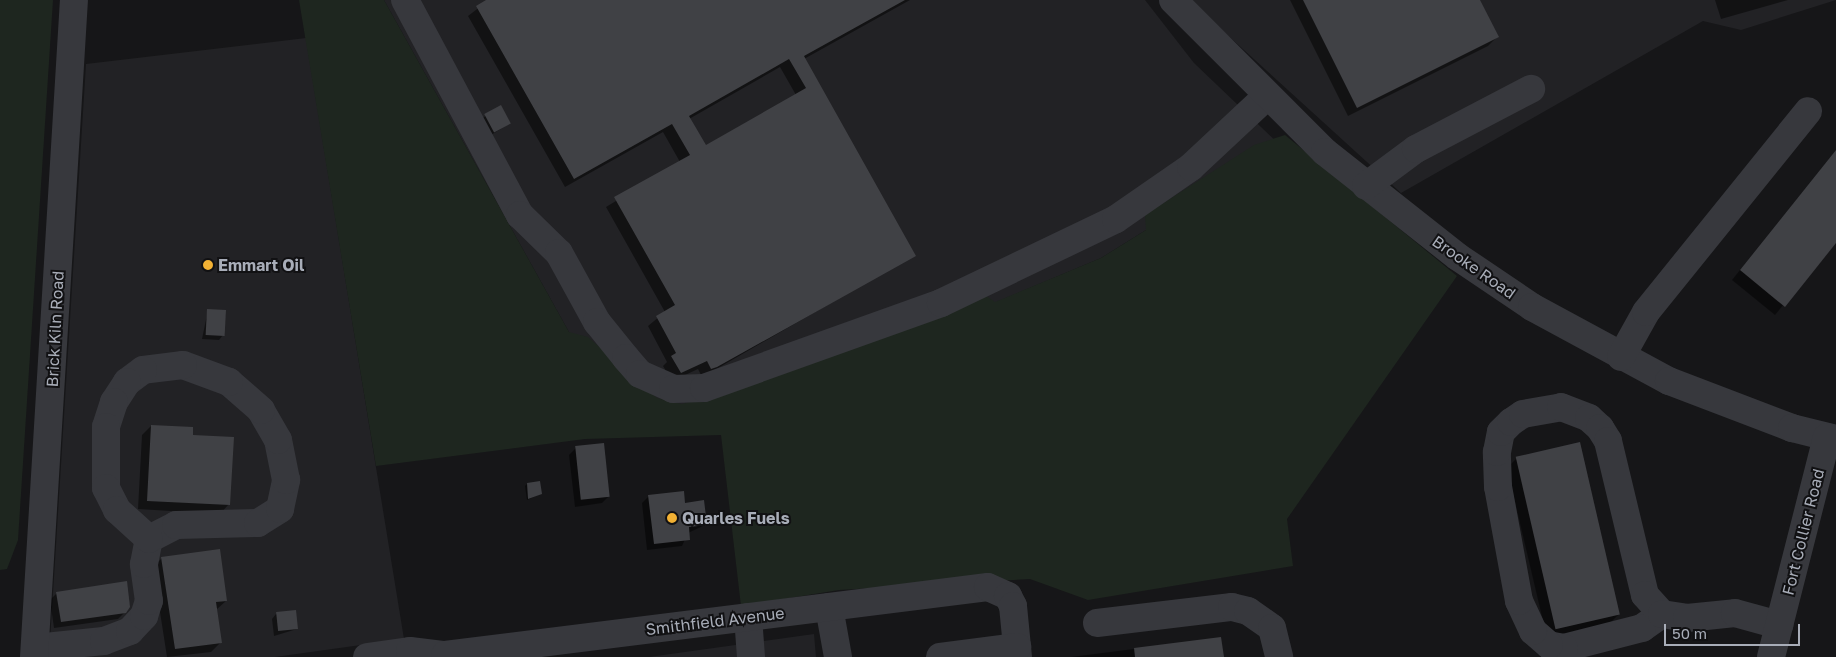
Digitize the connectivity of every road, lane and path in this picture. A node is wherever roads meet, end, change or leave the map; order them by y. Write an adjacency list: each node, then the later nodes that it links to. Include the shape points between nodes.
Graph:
1 (74, 0): 18 (street, Brick Kiln Road)
2 (405, 0): 5 (street, via 520,214 559,253 597,322 626,358 640,374 672,388 704,388 941,303 1116,218 1191,166)
3 (1173, 0): 5 (street, Brooke Road)
4 (1531, 89): 7 (street, via 1416,149)
5 (1267, 96): 7 (street, Brooke Road)
6 (1808, 111): 8 (street, via 1646,312)
7 (1366, 186): 8 (street, Brooke Road, via 1524,302)
8 (1621, 357): 9 (street, Brooke Road, via 1732,407)
9 (1831, 438): 15 (street, Fort Collier Road)
10 (149, 539): 10 (street, via 176,525 258,523 280,509 286,480 281,456 261,410 229,382 182,365 143,370 127,382 114,402 106,426 106,488 117,510); 18 (street, via 144,564 149,601 144,616 130,631 104,641)
11 (829, 607): 13 (street, Smithfield Avenue); 17 (street, Smithfield Avenue, via 988,587 1004,593 1013,606); 21 (street)
12 (1662, 614): 12 (street, via 1642,628 1564,648 1549,645 1533,630 1519,601 1498,487 1498,445 1501,432 1512,422 1523,414 1561,407 1588,418 1600,428 1608,441 1645,595); 15 (street, via 1687,618 1734,613)
13 (748, 617): 16 (street, Smithfield Avenue); 20 (street)
14 (1097, 623): 23 (street, via 1232,607 1248,611 1272,628)
15 (1780, 625): 24 (street, Fort Collier Road)
16 (618, 645): 19 (street, Smithfield Avenue, via 445,655 410,651)
17 (1018, 652): 22 (street)
18 (34, 653)
19 (367, 657)
20 (751, 657)
21 (838, 657)
22 (940, 657)
23 (1280, 657)
24 (1771, 657)

